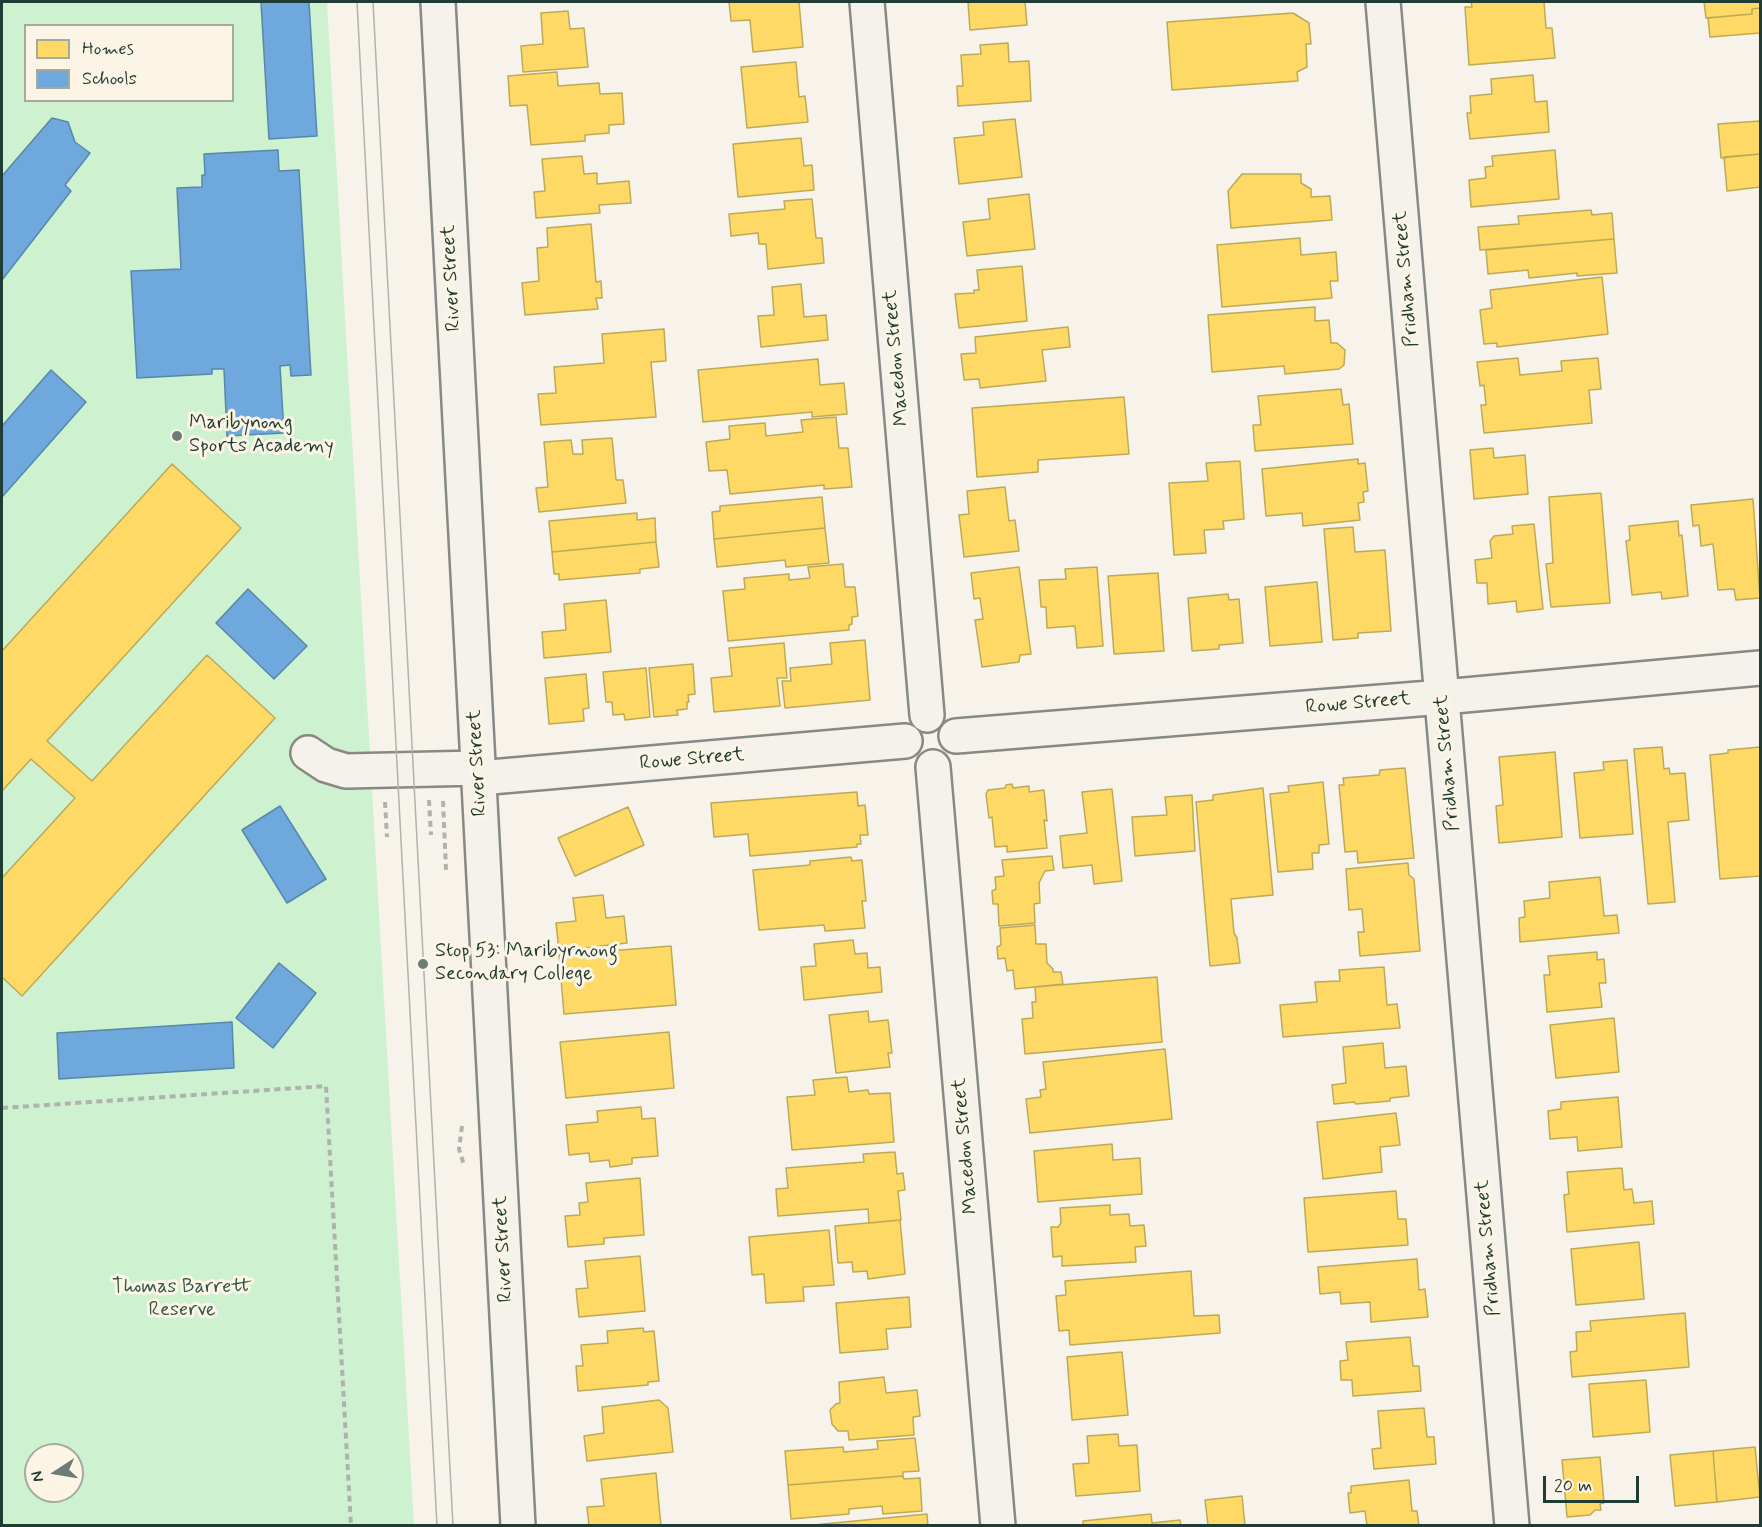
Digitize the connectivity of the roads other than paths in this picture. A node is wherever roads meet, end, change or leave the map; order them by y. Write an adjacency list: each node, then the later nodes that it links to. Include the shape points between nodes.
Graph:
1 (438, 2): 11 (street, River Street)
2 (867, 2): 6 (street, Macedon Street)
3 (1383, 2): 5 (street, Pridham Street)
4 (1761, 668): 5 (street, Rowe Street)
5 (1443, 697): 7 (street, Rowe Street); 14 (street, Pridham Street)
6 (927, 715): 7 (street, via 946,720); 8 (street, via 909,725)
7 (956, 736): 10 (street, via 951,757)
8 (905, 741): 10 (street, via 908,755 915,762); 11 (street, Rowe Street)
9 (308, 753): 11 (street, Rowe Street, via 326,765 346,771)
10 (933, 767): 13 (street, Macedon Street)
11 (479, 773): 12 (street, River Street)
12 (518, 1526)
13 (998, 1526)
14 (1512, 1526)

